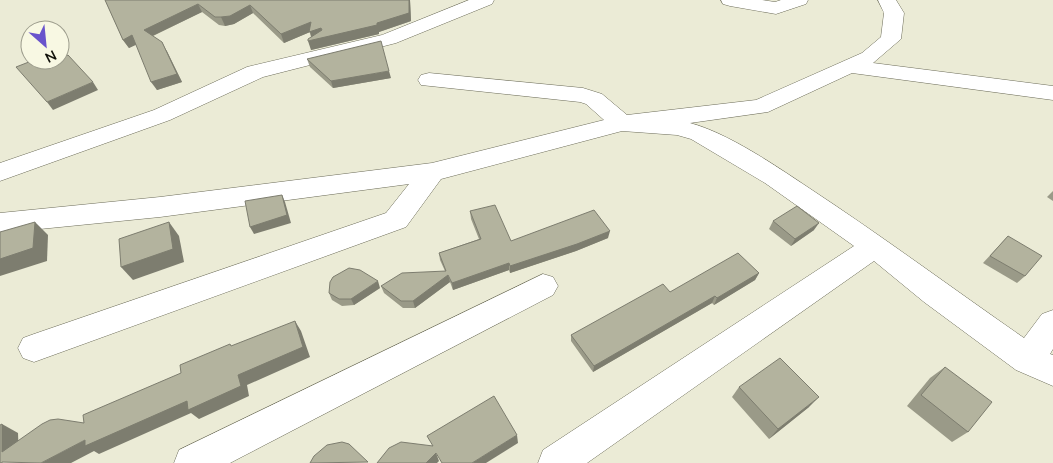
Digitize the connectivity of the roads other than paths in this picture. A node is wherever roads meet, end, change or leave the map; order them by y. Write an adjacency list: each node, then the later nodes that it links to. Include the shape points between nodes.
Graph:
1 (485, 0): 9 (street, via 389,39 255,72 162,115)
2 (730, 0): 3 (street, via 776,8)
3 (799, 0)
4 (887, 0): 5 (street, via 894,13 891,39 869,57)
5 (850, 66): 7 (street); 8 (street, via 760,107)
6 (429, 80): 8 (street, via 583,95 594,99)
7 (1053, 93)
8 (622, 123): 10 (street); 12 (street, via 678,127 700,133)
9 (0, 172)
10 (432, 172): 11 (street, via 160,207); 15 (street, via 396,220)
11 (0, 223)
12 (875, 246): 16 (street, via 935,294); 18 (street)
13 (543, 286): 17 (street)
14 (1053, 324): 16 (street)
15 (34, 348)
16 (1040, 365)
17 (192, 463)
18 (556, 463)

